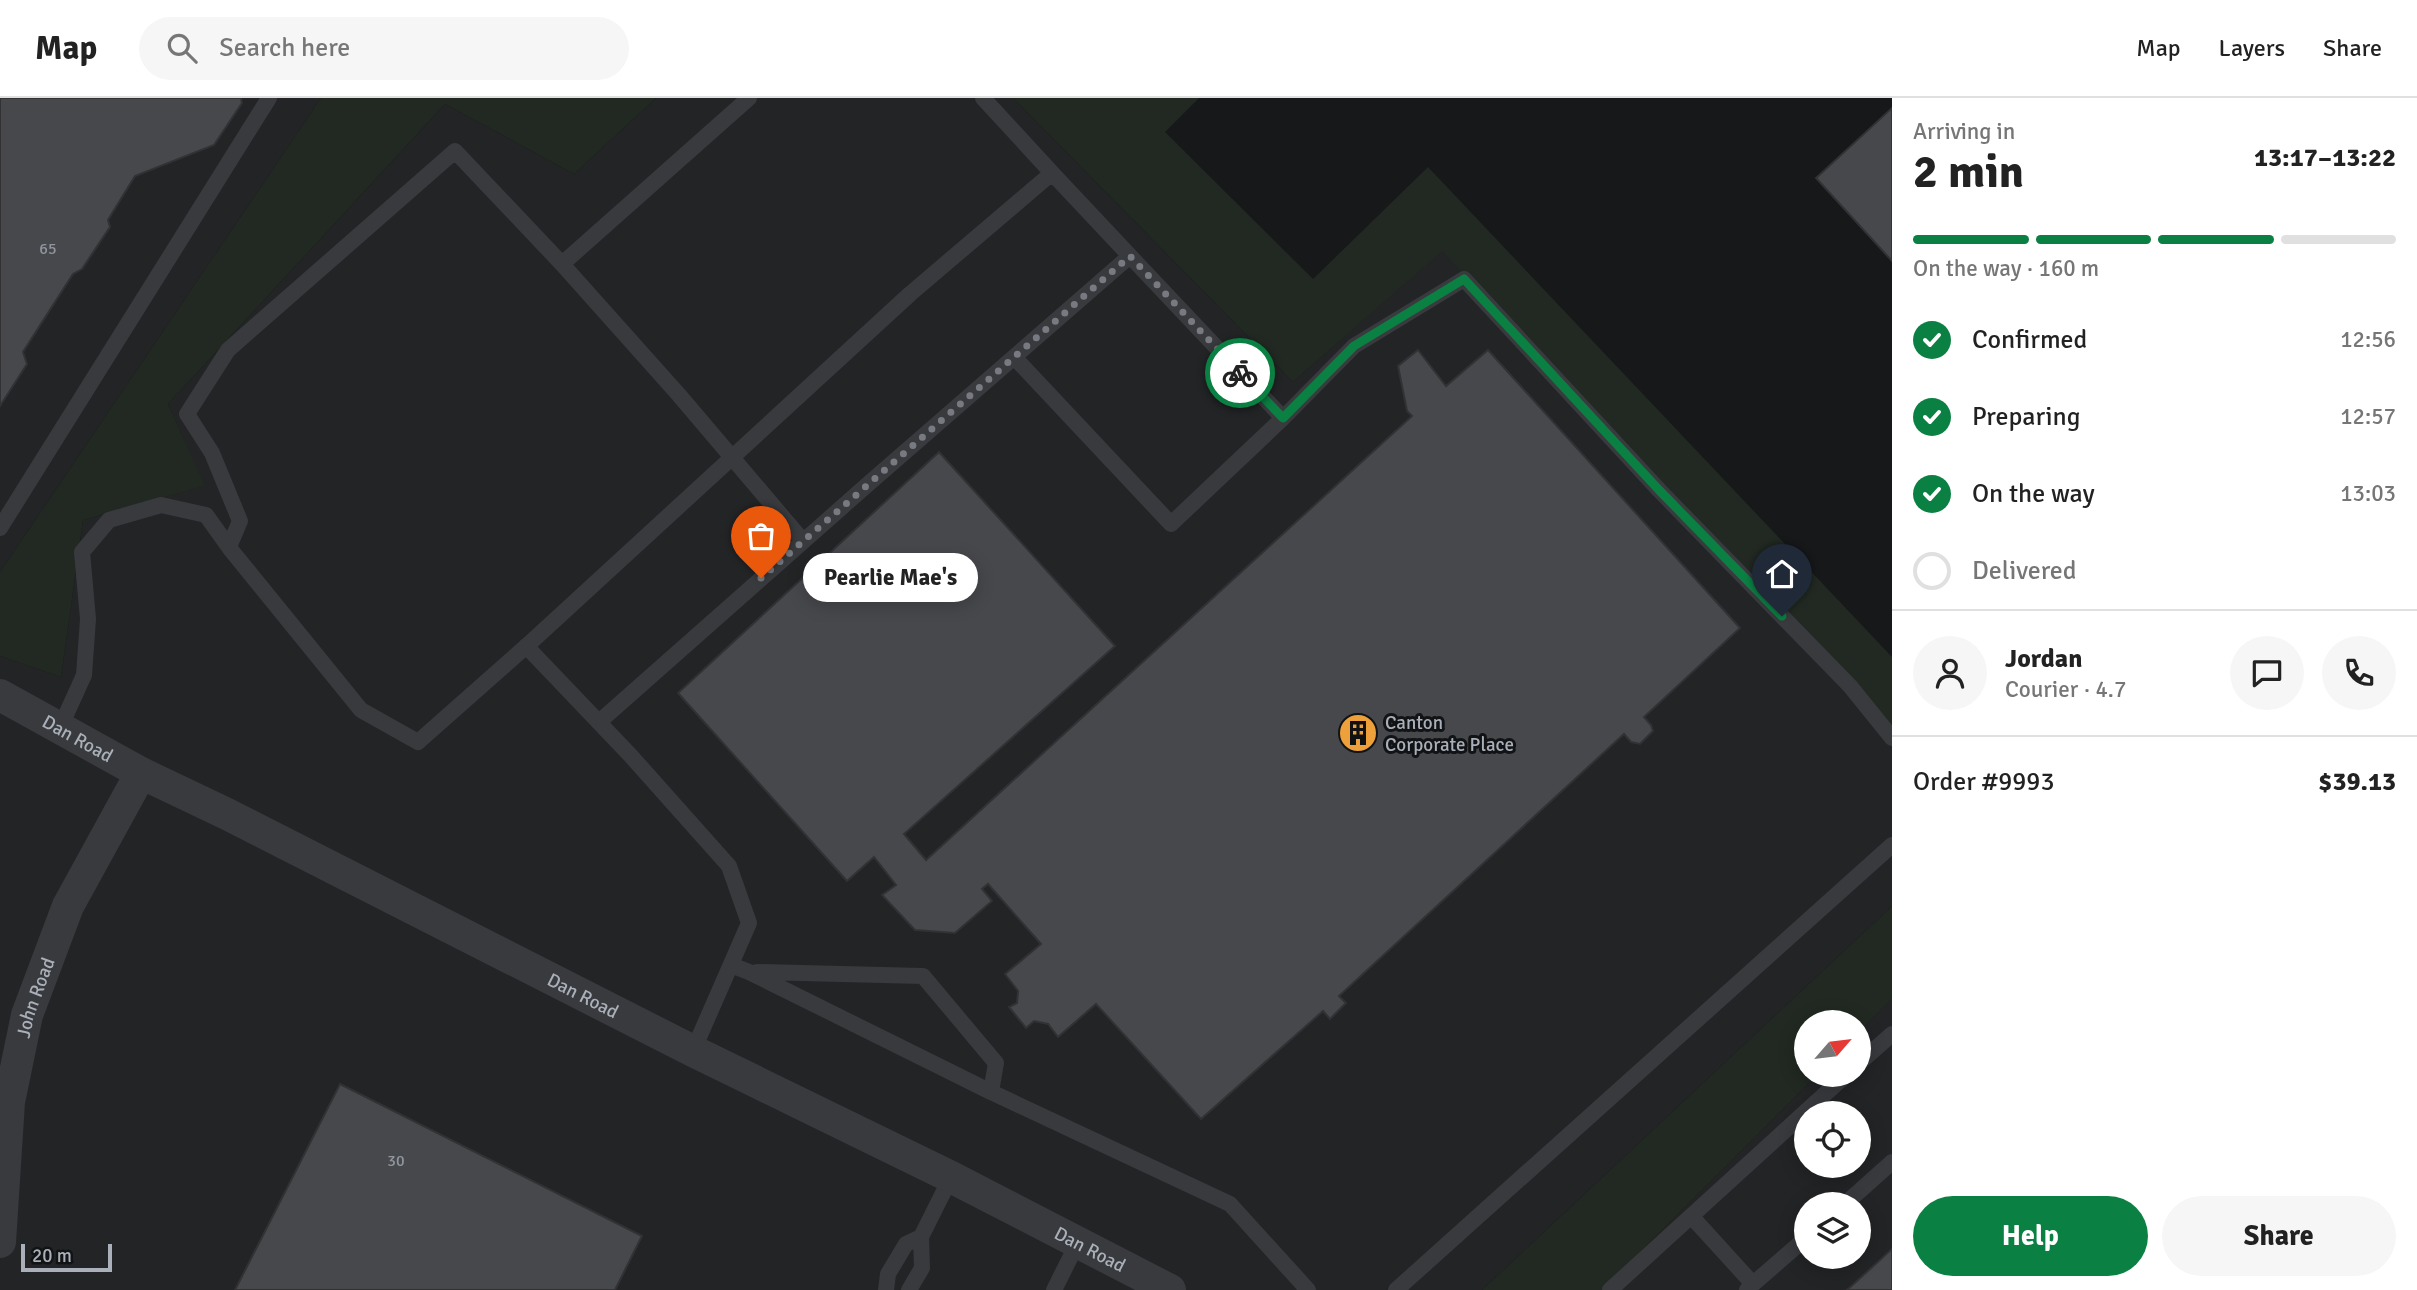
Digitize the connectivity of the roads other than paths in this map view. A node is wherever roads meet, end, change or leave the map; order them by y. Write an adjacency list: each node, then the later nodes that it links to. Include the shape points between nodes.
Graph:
1 (269, 98): 10 (lane)
2 (750, 98): 6 (lane)
3 (983, 98): 4 (lane)
4 (1052, 173): 5 (lane); 9 (lane, via 910,294)
5 (1130, 256): 7 (lane); 8 (lane)
6 (562, 264): 9 (lane); 12 (lane, via 455,151 228,350 187,414 212,453 240,521)
7 (1014, 357): 8 (lane, via 1171,524); 11 (lane)
8 (1283, 418): 17 (lane, via 1354,346 1464,279 1659,490 1850,686)
9 (732, 459): 11 (lane); 13 (lane)
10 (0, 528)
11 (803, 541): 15 (lane)
12 (229, 547): 13 (lane, via 361,710 418,742); 16 (lane, via 206,515 161,505 109,520 82,552 88,619 84,675)
13 (526, 646): 15 (lane)
14 (0, 695): 16 (street, Dan Road)
15 (599, 722): 20 (lane, via 729,866 748,923)
16 (60, 728): 18 (street, Dan Road)
17 (1892, 738)
18 (141, 773): 23 (street, Dan Road); 32 (street, John Road, via 68,906 27,1015 9,1102)
19 (1892, 845): 41 (lane)
20 (730, 965): 21 (lane); 23 (lane)
21 (750, 972): 26 (lane); 26 (lane, via 923,976 996,1063)
22 (1892, 1034): 24 (lane)
23 (693, 1051): 28 (street, Dan Road)
24 (1871, 1053)
25 (1833, 1087): 30 (lane)
26 (991, 1092): 40 (lane, via 1230,1204)
27 (1892, 1162): 29 (lane)
28 (951, 1177): 31 (lane); 33 (street, Dan Road)
29 (1858, 1192)
30 (1692, 1217): 35 (lane); 42 (lane)
31 (921, 1237): 36 (lane, via 906,1244 888,1274); 37 (lane, via 922,1268)
32 (0, 1242)
33 (1078, 1242): 38 (lane); 39 (street, Dan Road)
34 (1794, 1248): 35 (lane)
35 (1750, 1287)
36 (886, 1290)
37 (909, 1290)
38 (1054, 1290)
39 (1170, 1290)
40 (1308, 1290)
41 (1396, 1290)
42 (1610, 1290)

